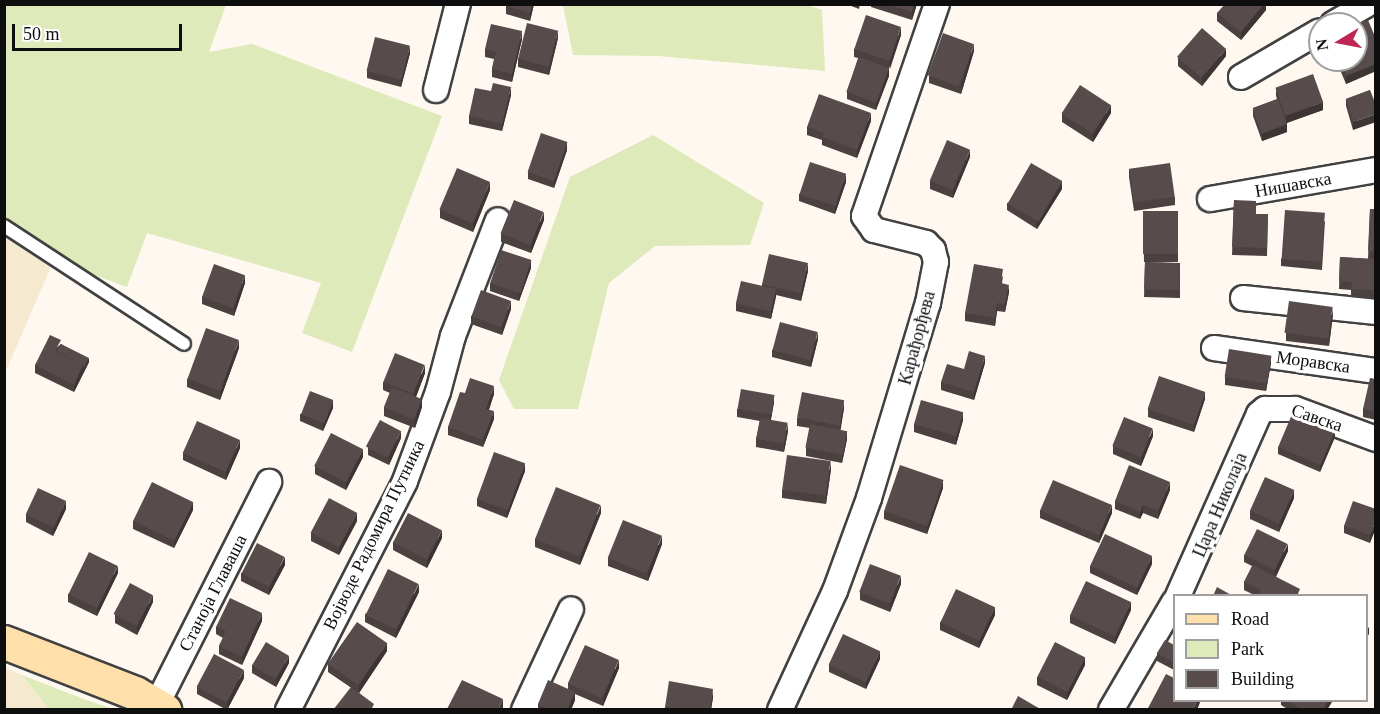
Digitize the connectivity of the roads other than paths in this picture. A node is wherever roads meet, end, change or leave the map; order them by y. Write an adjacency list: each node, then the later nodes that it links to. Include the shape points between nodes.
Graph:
1 (458, 4): 7 (street)
2 (937, 4): 27 (street, Карађорђева, via 864,216 874,230 926,243 933,250 936,262 928,303 866,509 835,591)
3 (1367, 4): 4 (street)
4 (1353, 12)
5 (1308, 39): 6 (street)
6 (1241, 77)
7 (436, 90)
8 (1376, 170): 9 (street, Нишавска)
9 (1210, 199)
10 (498, 220): 25 (street, Војводе Радомира Путника, via 453,336 438,392 405,481)
11 (4, 226): 14 (lane)
12 (1243, 298): 13 (street)
13 (1376, 312)
14 (184, 344)
15 (1215, 348): 16 (street, Моравска)
16 (1376, 370)
17 (1259, 414): 18 (street, Савска, via 1271,407 1288,407); 20 (street, Цара Николаја)
18 (1376, 439)
19 (269, 482): 24 (street, Станоја Главаша)
20 (1179, 594)
21 (1173, 604): 28 (street)
22 (571, 609): 26 (street)
23 (4, 642): 24 (street)
24 (161, 707)
25 (288, 710)
26 (524, 710)
27 (780, 710)
28 (1111, 710)

